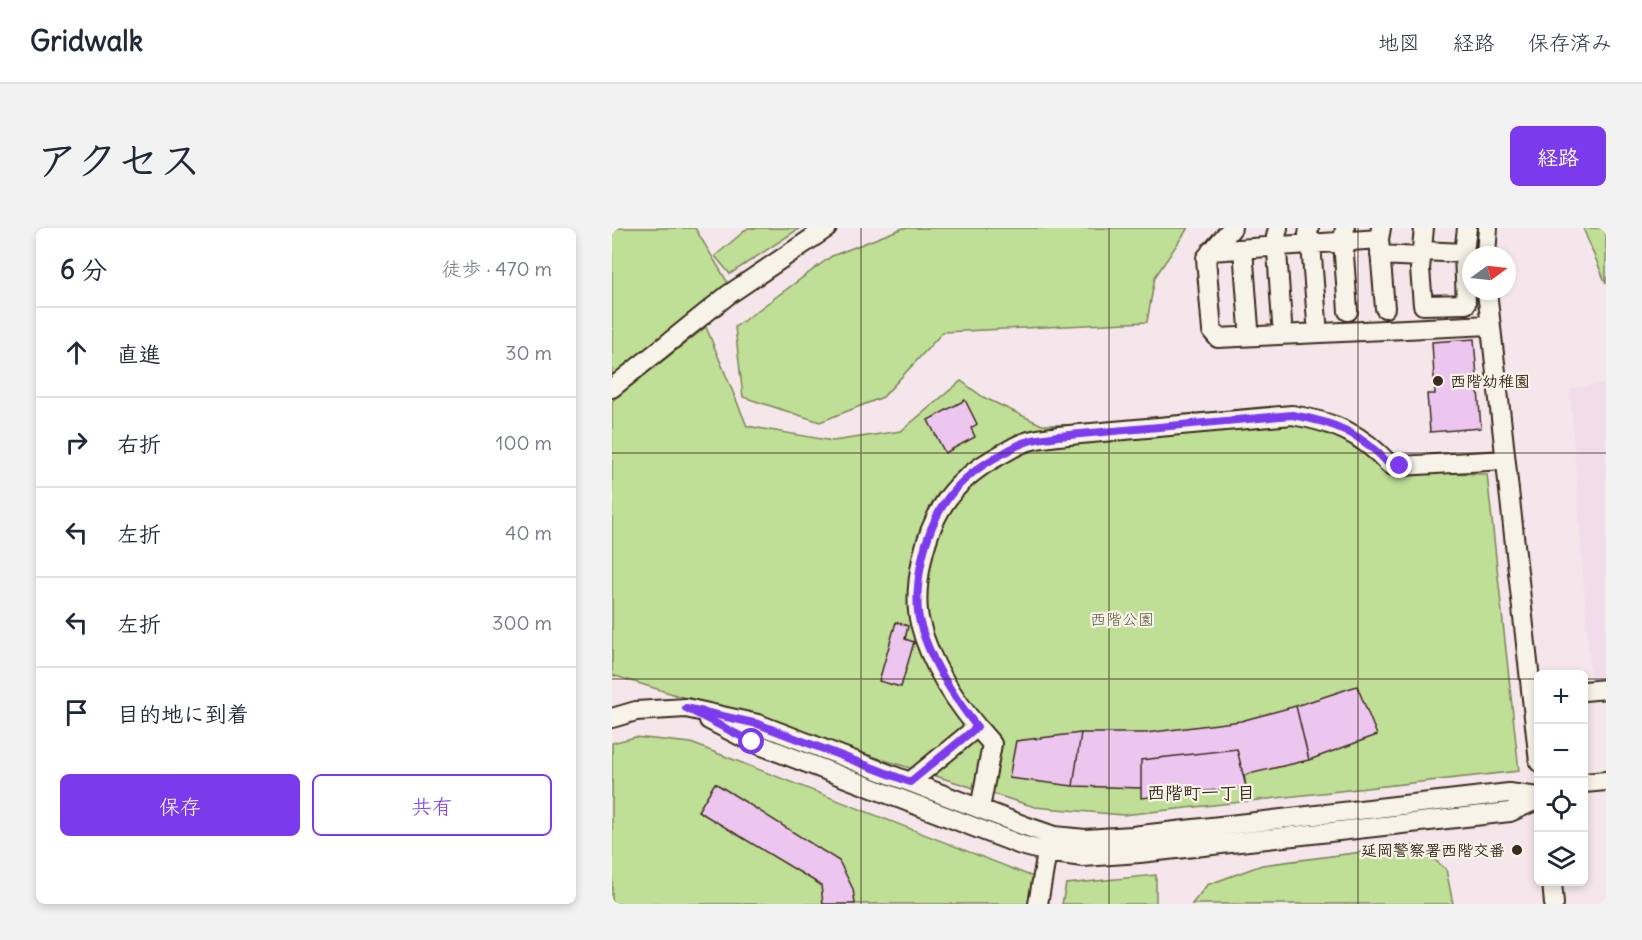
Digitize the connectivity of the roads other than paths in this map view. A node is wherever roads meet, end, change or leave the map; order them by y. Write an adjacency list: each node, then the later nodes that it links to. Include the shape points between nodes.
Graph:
1 (827, 228): 24 (street, via 728,295)
2 (1232, 228): 13 (street)
3 (1425, 228): 14 (street)
4 (1467, 228): 10 (street)
5 (1488, 228): 11 (street)
6 (1344, 235): 7 (street); 9 (street); 19 (street)
7 (1310, 236): 8 (street); 20 (street)
8 (1277, 237): 12 (street); 21 (street)
9 (1380, 241): 14 (street); 18 (street)
10 (1465, 246)
11 (1487, 246)
12 (1243, 249): 13 (street); 23 (street)
13 (1211, 251): 22 (street, via 1206,258 1210,310 1212,331 1218,338)
14 (1422, 254): 15 (street); 16 (street, via 1423,305 1466,304)
15 (1462, 254)
16 (1466, 300)
17 (1488, 300): 22 (street)
18 (1385, 308)
19 (1348, 311)
20 (1317, 322)
21 (1282, 323)
22 (1490, 325): 25 (street)
23 (1249, 328)
24 (612, 388)
25 (1505, 459): 27 (street); 31 (street, via 1390,465 1357,436 1323,420 1292,415 1058,436 1026,442 992,459 964,477 940,508 926,543 918,580 919,621 932,656)
26 (1606, 687): 28 (street)
27 (1534, 688)
28 (1588, 690)
29 (686, 708): 30 (street, via 636,711); 33 (street, via 758,724); 38 (street, via 752,742)
30 (612, 718)
31 (977, 727): 33 (street); 37 (street, via 992,744)
32 (1606, 781): 34 (street)
33 (910, 782): 37 (street)
34 (1588, 783)
35 (1534, 797): 37 (street, via 1509,793 1085,839 1054,836)
36 (1534, 800): 38 (street, via 1510,812 1152,852 1083,857)
37 (980, 809)
38 (1047, 852): 40 (street)
39 (1552, 886): 41 (street)
40 (1038, 904)
41 (1554, 904)

